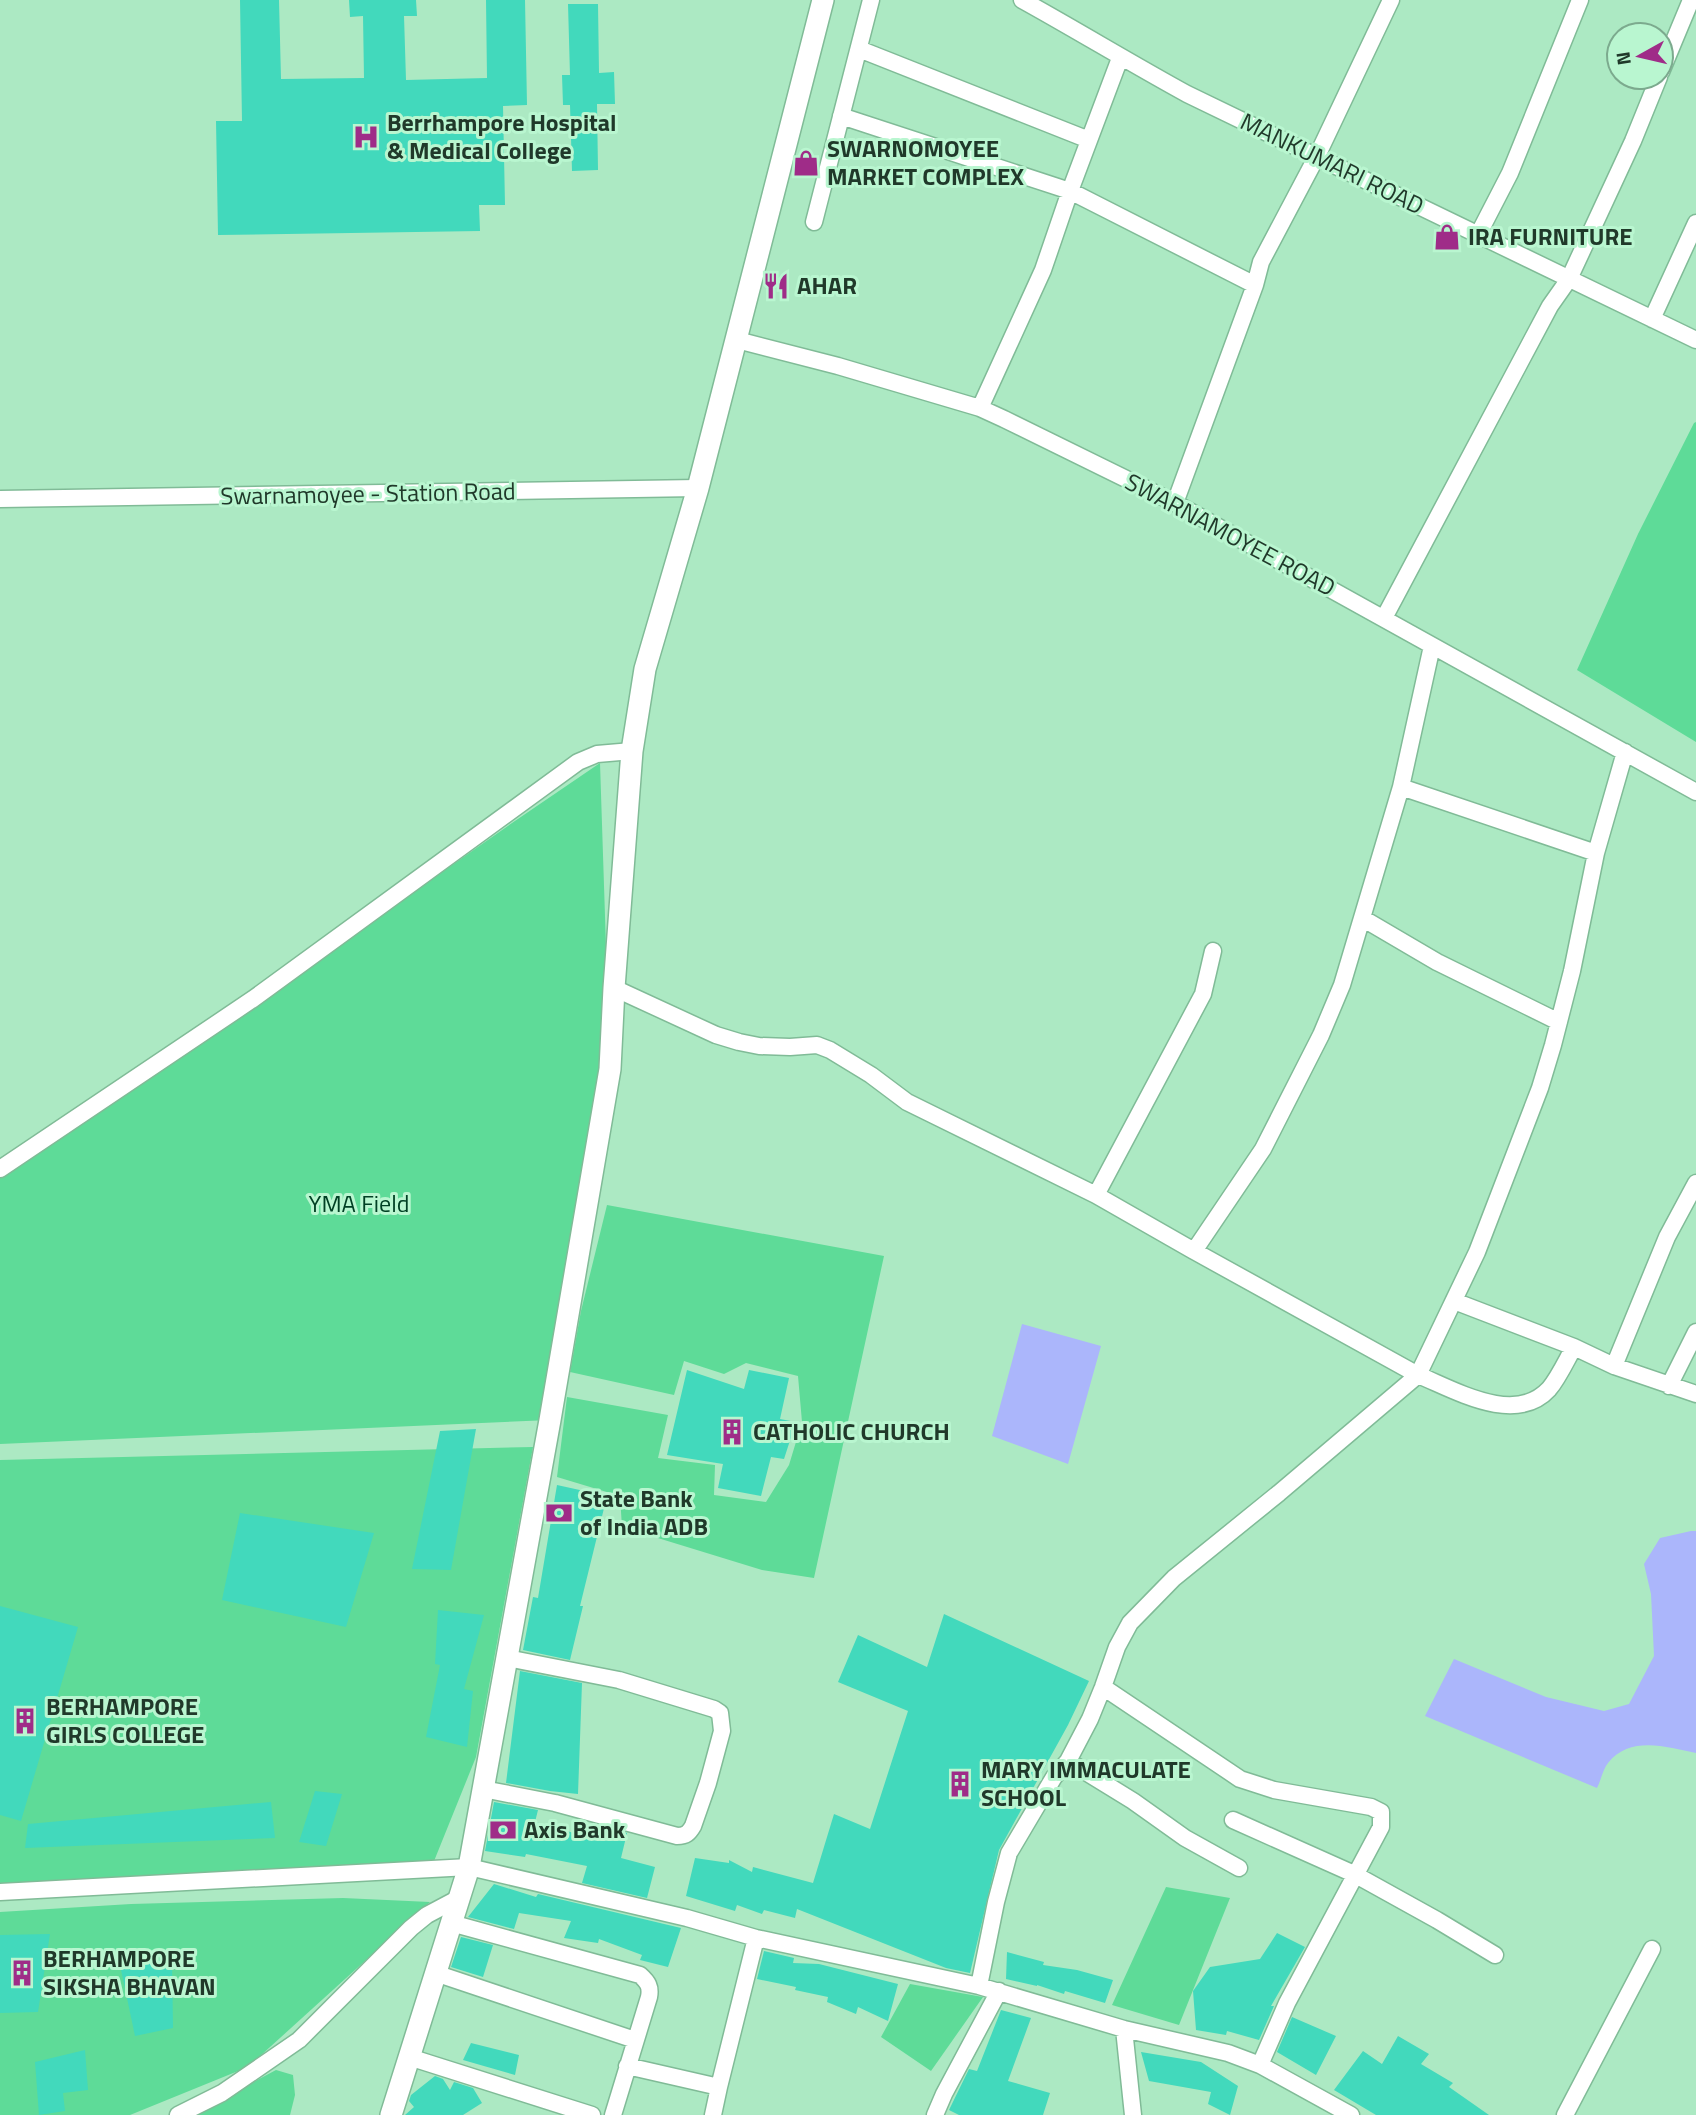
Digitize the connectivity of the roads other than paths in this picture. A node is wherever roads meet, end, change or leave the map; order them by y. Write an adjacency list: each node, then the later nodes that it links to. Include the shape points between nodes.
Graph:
1 (823, 0): 21 (street)
2 (871, 0): 8 (street)
3 (1022, 0): 9 (street, MANKUMARI ROAD)
4 (1391, 0): 13 (street)
5 (1580, 0): 17 (street, via 1510,173)
6 (1691, 0): 7 (street)
7 (1675, 38)
8 (859, 49): 11 (street); 12 (street)
9 (1120, 58): 12 (street); 13 (street, MANKUMARI ROAD)
10 (1653, 91): 18 (street)
11 (841, 116): 14 (street); 15 (street)
12 (1089, 140): 14 (street)
13 (1317, 156): 17 (street, MANKUMARI ROAD); 19 (street, via 1261,262)
14 (1070, 191): 19 (street); 23 (street, via 1043,270)
15 (814, 222)
16 (1696, 223): 20 (street)
17 (1478, 235): 18 (street, MANKUMARI ROAD)
18 (1569, 279): 20 (street, MANKUMARI ROAD); 27 (street, via 1550,306)
19 (1255, 285): 26 (street)
20 (1652, 319): 22 (street, MANKUMARI ROAD)
21 (737, 340): 23 (street, SWARNAMOYEE ROAD); 24 (street)
22 (1696, 340)
23 (980, 408): 26 (street, SWARNAMOYEE ROAD)
24 (698, 488): 25 (street, Swarnamoyee - Station Road); 29 (street, via 645,669)
25 (0, 499)
26 (1175, 503): 27 (street, SWARNAMOYEE ROAD)
27 (1384, 618): 28 (street, SWARNAMOYEE ROAD)
28 (1432, 646): 30 (street, SWARNAMOYEE ROAD); 31 (street)
29 (632, 751): 36 (street); 38 (street, via 597,754 578,762 253,999)
30 (1625, 752): 32 (street, SWARNAMOYEE ROAD); 33 (street)
31 (1401, 787): 33 (street); 34 (street)
32 (1696, 792)
33 (1596, 853): 37 (street)
34 (1362, 918): 37 (street, via 1437,962); 41 (street, via 1321,1034 1263,1149)
35 (1213, 951): 40 (street, via 1203,994)
36 (614, 988): 40 (street, via 739,1042 817,1045 830,1050 908,1102); 49 (street, via 610,1069)
37 (1559, 1021): 42 (street, via 1537,1095 1478,1252)
38 (0, 1169)
39 (1696, 1183): 45 (street, via 1667,1237)
40 (1096, 1195): 41 (street)
41 (1194, 1251): 46 (street)
42 (1454, 1301): 44 (street); 46 (street)
43 (1696, 1332): 47 (street)
44 (1574, 1347): 45 (street); 46 (street, via 1549,1388 1521,1405 1479,1400)
45 (1615, 1366): 47 (street)
46 (1418, 1375): 50 (street, via 1145,1606 1117,1647)
47 (1670, 1385): 48 (street)
48 (1696, 1394)
49 (507, 1658): 52 (street); 52 (street, via 620,1680 714,1709 720,1713 722,1731 693,1826 684,1836 555,1802)
50 (1103, 1687): 51 (street); 56 (street, via 1240,1779 1381,1812 1381,1827)
51 (1068, 1761): 55 (street); 64 (street, via 1009,1853)
52 (483, 1789): 54 (street)
53 (1233, 1820): 56 (street)
54 (469, 1867): 57 (street); 58 (street); 60 (street)
55 (1239, 1868)
56 (1354, 1874): 62 (street); 69 (street)
57 (0, 1892)
58 (459, 1898): 59 (street); 72 (street, via 411,1928 299,2040 222,2093)
59 (451, 1923): 63 (street); 67 (street, via 640,1975 650,1990)
60 (756, 1938): 64 (street); 71 (street)
61 (1652, 1949): 80 (street)
62 (1495, 1955)
63 (435, 1973): 67 (street); 68 (street)
64 (979, 1986): 65 (street)
65 (999, 1991): 66 (street); 77 (street)
66 (1124, 2029): 69 (street); 78 (street)
67 (635, 2040): 70 (street)
68 (409, 2057): 73 (street); 74 (street)
69 (1260, 2065): 79 (street)
70 (627, 2066): 71 (street); 75 (street)
71 (719, 2087): 76 (street)
72 (178, 2115)
73 (391, 2115)
74 (592, 2115)
75 (612, 2115)
76 (713, 2115)
77 (935, 2115)
78 (1133, 2115)
79 (1351, 2115)
80 (1565, 2115)

